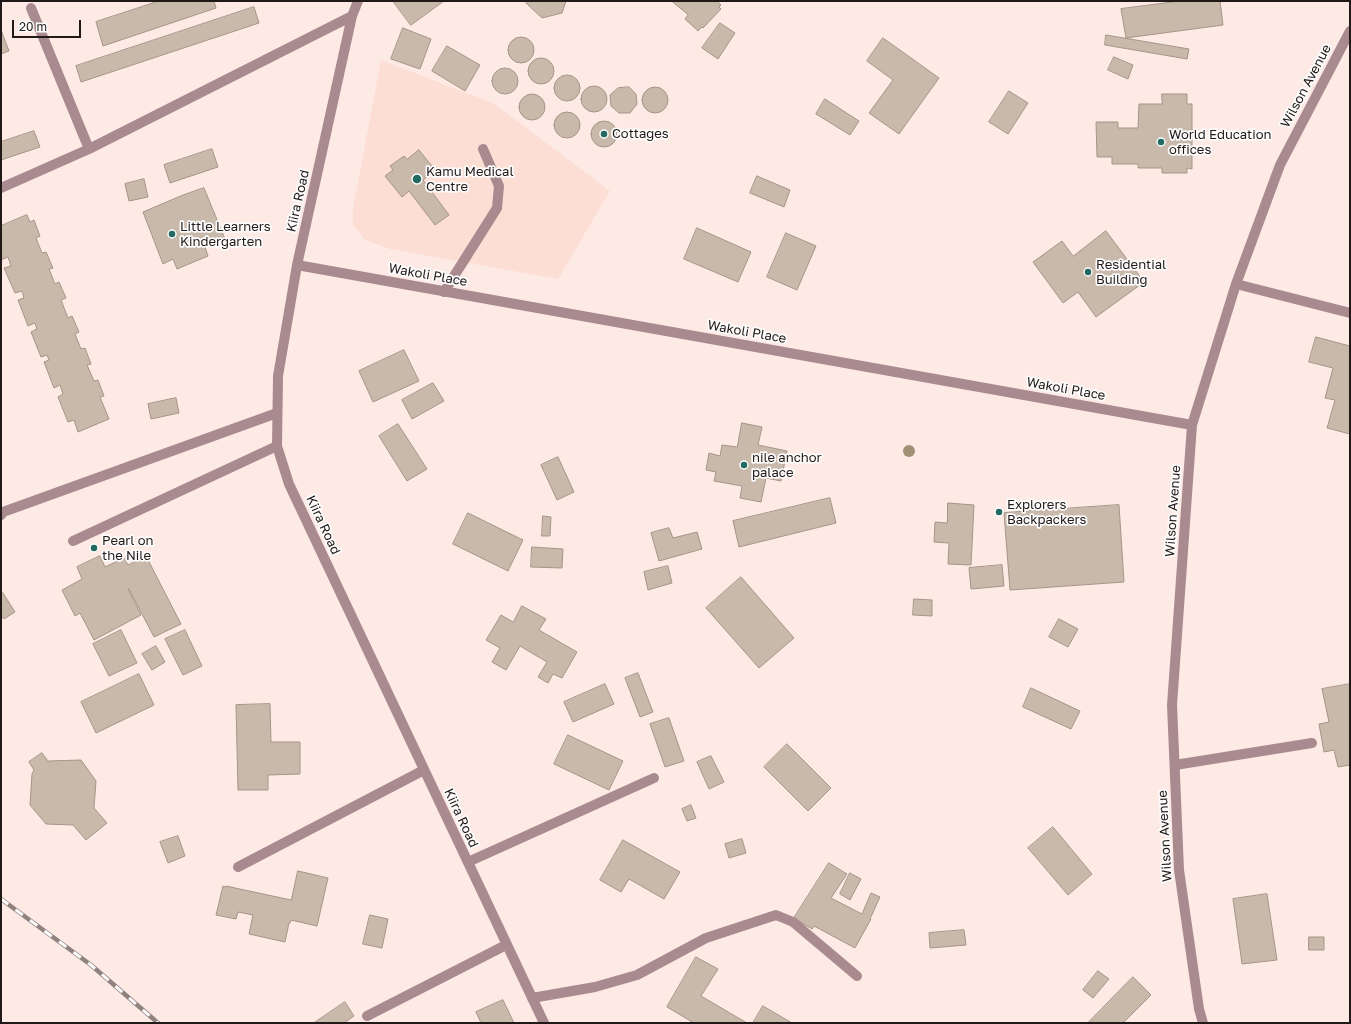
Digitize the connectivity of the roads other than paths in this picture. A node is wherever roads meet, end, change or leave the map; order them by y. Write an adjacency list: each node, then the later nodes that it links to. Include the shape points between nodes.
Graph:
1 (358, 1): 3 (street, Kiira Road)
2 (31, 8): 5 (street)
3 (352, 16): 5 (street); 8 (street, Kiira Road)
4 (1350, 31): 9 (street, Wilson Avenue, via 1280,165)
5 (89, 149): 7 (street)
6 (483, 149): 10 (street, via 499,186 497,208)
7 (1, 188)
8 (297, 265): 10 (street, Wakoli Place); 12 (street, Kiira Road, via 278,376)
9 (1236, 284): 11 (street); 13 (street, Wilson Avenue)
10 (444, 292): 13 (street, Wakoli Place)
11 (1350, 313)
12 (276, 413): 14 (street, Kiira Road); 15 (street, via 3,512)
13 (1192, 425): 18 (street, Wilson Avenue, via 1172,705)
14 (276, 446): 16 (street); 19 (street, Kiira Road, via 289,484)
15 (1, 515)
16 (73, 541)
17 (1312, 743): 18 (street)
18 (1175, 765): 28 (street, Wilson Avenue, via 1179,870 1198,1009)
19 (424, 770): 21 (street, Kiira Road); 22 (street)
20 (654, 778): 21 (street)
21 (468, 862): 23 (street, Kiira Road)
22 (238, 866)
23 (506, 944): 25 (street, Kiira Road); 26 (street)
24 (857, 976): 25 (street, via 793,922 776,915 706,938 637,975 595,987)
25 (532, 998): 27 (street, Kiira Road)
26 (367, 1016)
27 (544, 1023)
28 (1203, 1023)

